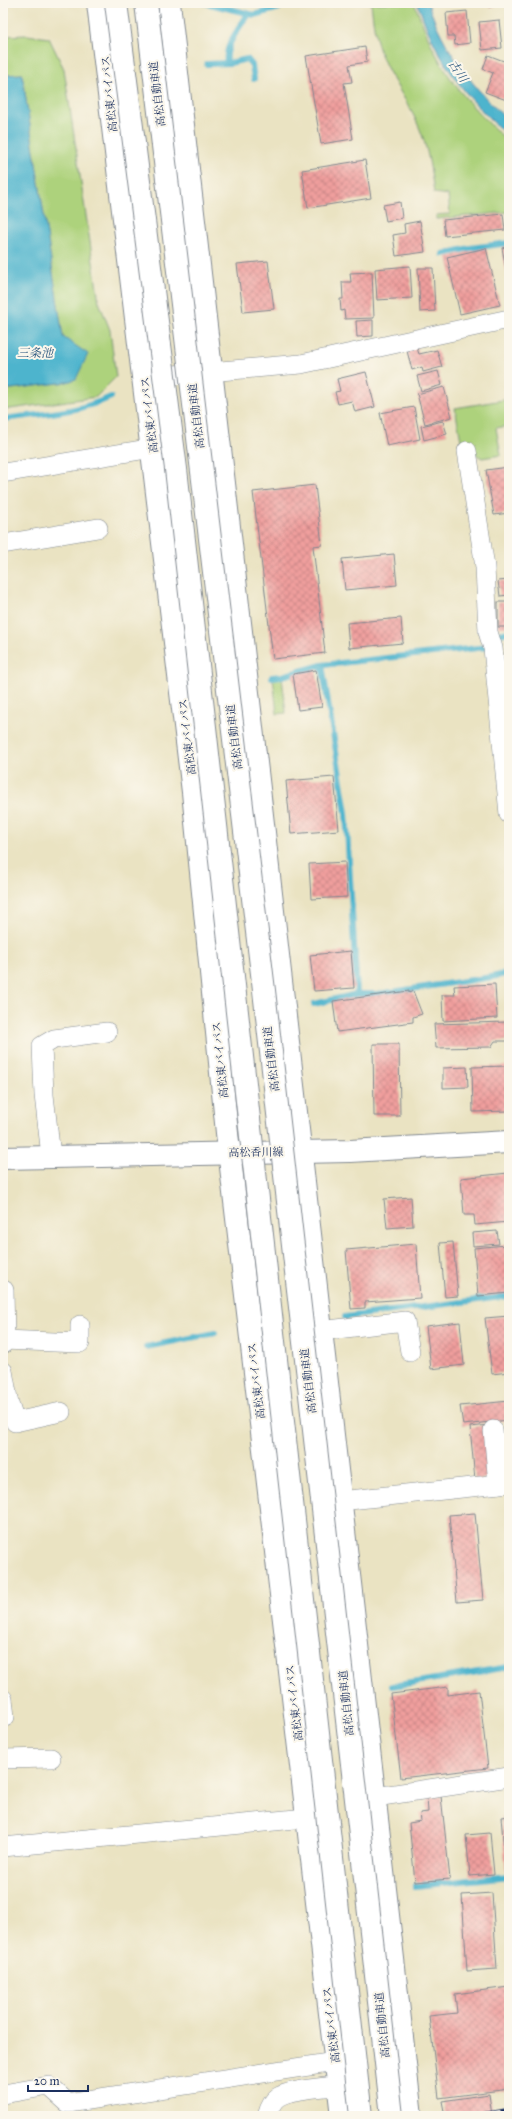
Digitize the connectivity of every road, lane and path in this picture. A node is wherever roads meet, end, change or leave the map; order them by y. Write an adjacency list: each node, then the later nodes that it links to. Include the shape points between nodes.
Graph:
1 (98, 3): 8 (main road, 高松東バイパス)
2 (111, 3): 8 (main road, via 128,140)
3 (116, 3): 46 (main road, bridge, via 176,469)
4 (146, 3): 47 (main road, 高松自動車道, bridge, via 341,1650)
5 (150, 3): 7 (main road, via 166,134)
6 (168, 3): 7 (main road)
7 (190, 192): 10 (main road)
8 (120, 196): 11 (main road, 高松東バイパス)
9 (509, 319): 10 (street, via 318,361)
10 (210, 372): 11 (street); 21 (main road)
11 (145, 378): 12 (main road, 高松東バイパス)
12 (153, 448): 14 (street); 22 (main road, 高松東バイパス, via 194,792)
13 (467, 451): 17 (street, via 484,567 488,632)
14 (3, 474)
15 (98, 528): 16 (street)
16 (3, 544)
17 (504, 704): 18 (street)
18 (509, 814)
19 (107, 1032): 23 (street, via 54,1039 42,1046 44,1095)
20 (509, 1142): 21 (main road, 高松香川線)
21 (300, 1152): 22 (main road, 高松香川線); 27 (main road)
22 (230, 1153): 23 (main road, 高松香川線); 39 (main road, 高松東バイパス)
23 (51, 1156): 24 (main road, 高松香川線)
24 (3, 1158)
25 (4, 1290): 28 (street)
26 (80, 1325): 28 (street, via 80,1343)
27 (320, 1331): 29 (street, via 405,1321); 34 (main road)
28 (4, 1341)
29 (410, 1352)
30 (3, 1370): 31 (street, via 15,1422)
31 (61, 1412)
32 (493, 1430): 33 (street)
33 (503, 1483): 34 (street)
34 (340, 1501): 38 (main road)
35 (51, 1758): 36 (street)
36 (3, 1759)
37 (509, 1777): 38 (street)
38 (375, 1797): 48 (main road)
39 (306, 1818): 40 (street); 41 (main road, 高松東バイパス)
40 (3, 1847)
41 (335, 2062): 42 (main road, 高松東バイパス); 43 (street, via 68,2102 49,2086)
42 (338, 2086): 44 (street, via 278,2097); 45 (main road, 高松東バイパス)
43 (3, 2094)
44 (267, 2116)
45 (342, 2116)
46 (361, 2116)
47 (392, 2116)
48 (411, 2116)

